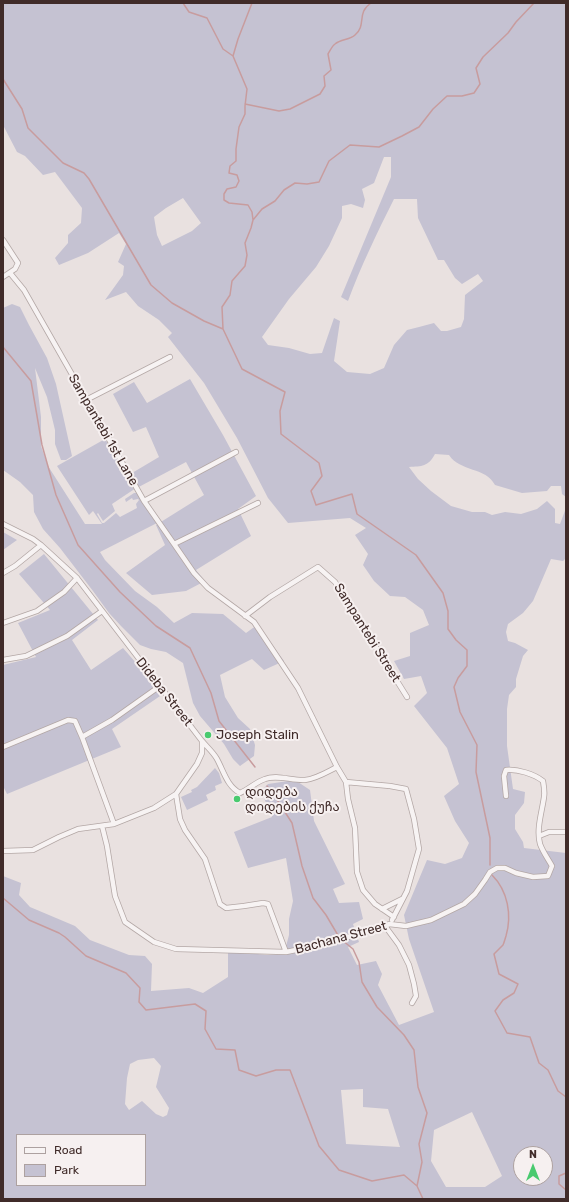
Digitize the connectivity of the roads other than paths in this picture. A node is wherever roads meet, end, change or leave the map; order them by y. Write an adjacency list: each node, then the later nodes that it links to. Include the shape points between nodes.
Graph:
1 (3, 240): 2 (street, via 18,263)
2 (10, 273): 3 (street); 5 (street, Sampantebi 1st Lane, via 24,290)
3 (3, 277)
4 (170, 356): 5 (street)
5 (86, 400): 7 (street, Sampantebi 1st Lane)
6 (236, 452): 7 (street)
7 (144, 502): 10 (street, Sampantebi 1st Lane)
8 (258, 503): 10 (street)
9 (3, 524): 11 (street, Dideba Street)
10 (174, 544): 15 (street, Sampantebi 1st Lane, via 208,588)
11 (41, 545): 12 (street); 13 (street, Dideba Street)
12 (3, 573)
13 (77, 578): 14 (street, Dideba Street); 16 (street, via 64,592 37,610)
14 (102, 611): 17 (street, via 60,640 26,656); 18 (street, Dideba Street)
15 (245, 616): 19 (street, Sampantebi Street, via 318,566 335,582); 23 (street, via 254,622 298,688)
16 (3, 622)
17 (3, 660)
18 (160, 686): 20 (street, via 112,720); 21 (street, Dideba Street)
19 (407, 697)
20 (82, 737): 22 (street, via 75,721 68,720); 27 (street)
21 (202, 741): 23 (street, Dideba Street, via 216,757 230,785 240,793 265,779 305,780); 25 (street, via 202,753 197,764)
22 (3, 747)
23 (337, 768): 24 (street)
24 (346, 782): 32 (street, via 406,789 419,849 407,891); 33 (street, via 355,828 357,872 363,890)
25 (176, 794): 27 (street, via 154,808); 36 (street, via 180,819 205,859 220,904 226,908 268,904)
26 (506, 796): 30 (street, Bachana Street, via 506,770 512,769 537,776 543,781 545,792)
27 (114, 824): 28 (street)
28 (102, 826): 31 (street, via 59,836 33,850); 36 (street, Bachana Street, via 115,896 125,922 154,942 176,949)
29 (566, 832): 30 (street, via 549,832)
30 (539, 836): 35 (street, Bachana Street, via 544,854 552,866 548,876 534,877 497,868 490,872 475,894 464,904 431,920 406,926)
31 (3, 851)
32 (402, 898): 33 (street); 34 (street)
33 (382, 909): 34 (street)
34 (394, 917): 35 (street)
35 (387, 925): 36 (street, Bachana Street); 37 (street, via 410,965 416,996)
36 (286, 952)
37 (412, 1003)

